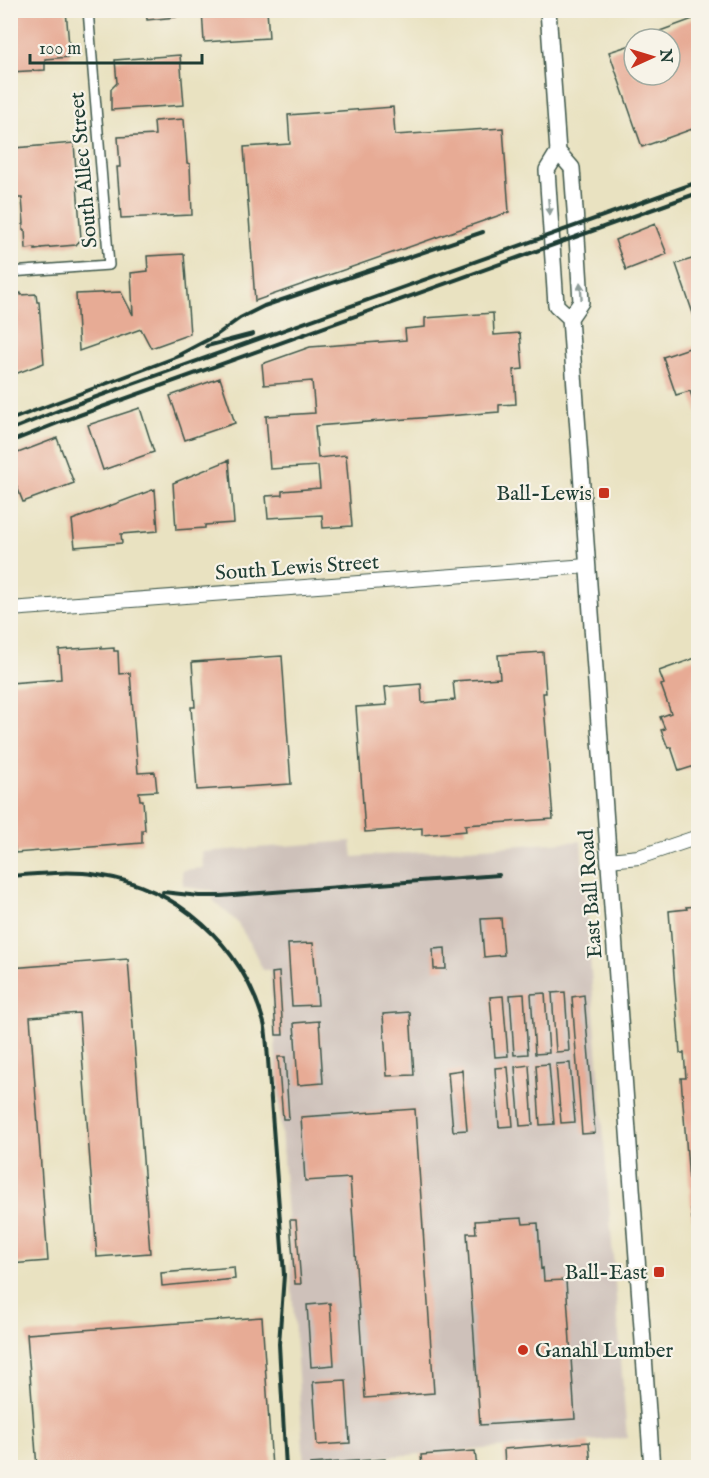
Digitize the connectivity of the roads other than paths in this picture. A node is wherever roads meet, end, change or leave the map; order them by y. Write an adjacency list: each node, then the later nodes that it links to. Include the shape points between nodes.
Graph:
1 (88, 10): 4 (street, South Allec Street, via 109,265)
2 (548, 10): 3 (main road, East Ball Road)
3 (558, 152): 5 (main road, East Ball Road, one-way to 3, via 581,302 572,168); 5 (main road, East Ball Road, one-way to 5, via 547,170 547,181 556,305)
4 (10, 272)
5 (570, 318): 6 (main road, East Ball Road)
6 (587, 566): 7 (main road, South Lewis Street); 9 (main road, East Ball Road)
7 (10, 609)
8 (699, 837): 9 (main road, via 639,857)
9 (609, 860): 10 (main road, East Ball Road)
10 (652, 1467)

